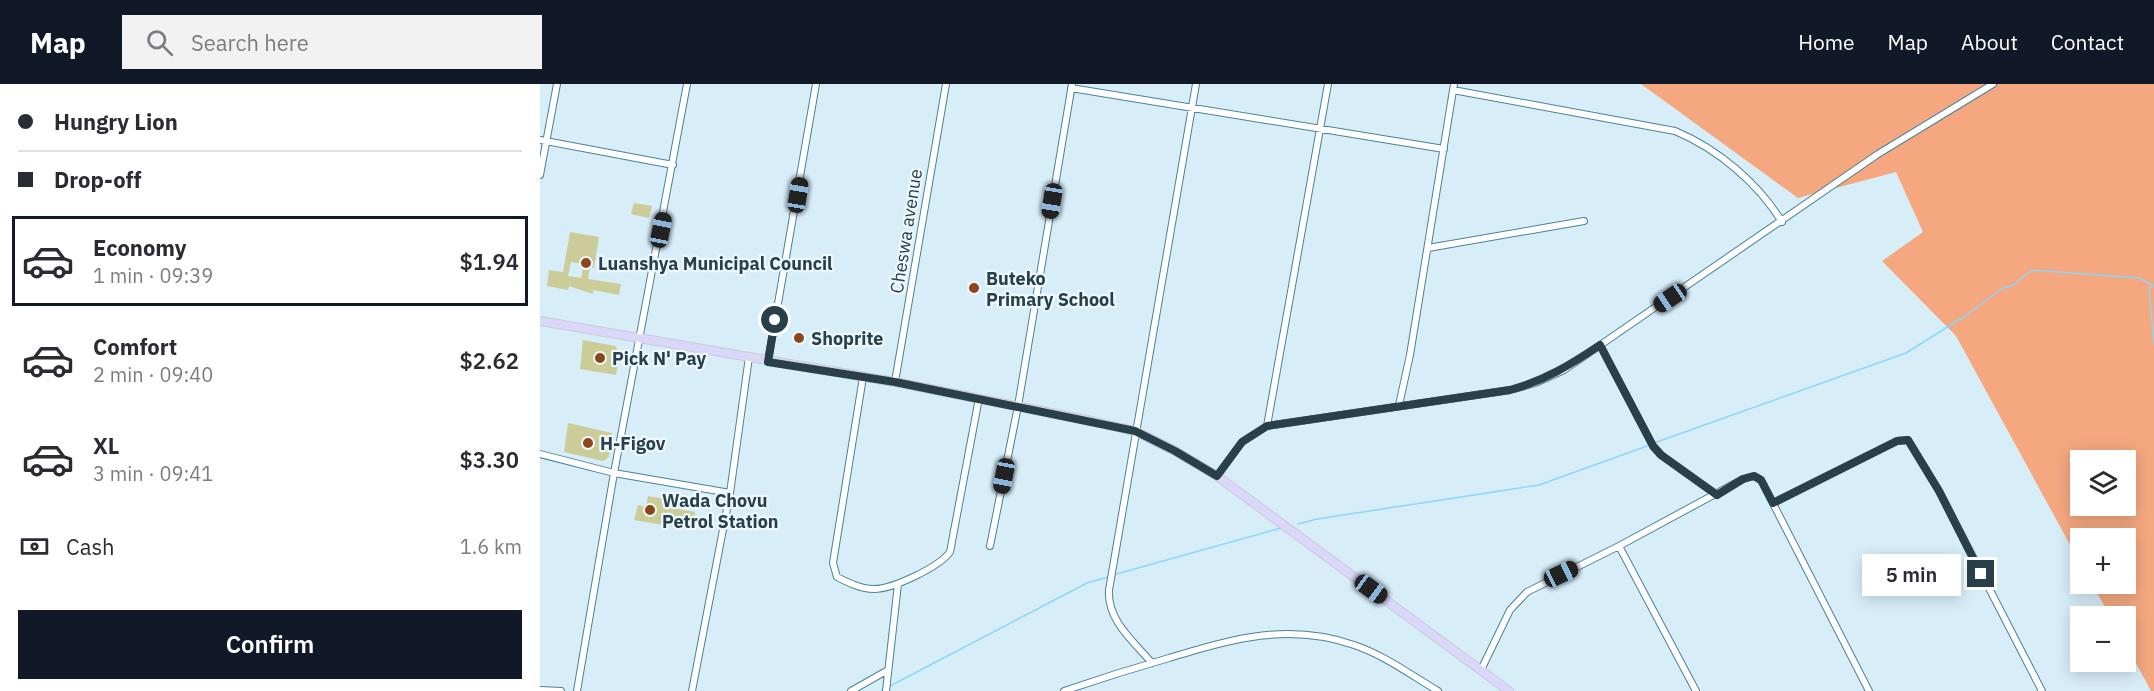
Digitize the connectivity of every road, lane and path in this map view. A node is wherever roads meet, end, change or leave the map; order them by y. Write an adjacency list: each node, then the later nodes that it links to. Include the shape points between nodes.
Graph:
1 (557, 84): 12 (street)
2 (687, 84): 14 (street)
3 (816, 84): 23 (street)
4 (946, 84): 25 (street, Cheswa avenue)
5 (1196, 84): 10 (street)
6 (1328, 84): 11 (street)
7 (1993, 84): 17 (street, via 1878,154)
8 (1071, 86): 10 (street); 28 (street)
9 (1453, 87): 13 (street); 17 (street, via 1675,131 1697,141 1749,180)
10 (1192, 107): 11 (street); 30 (street)
11 (1320, 128): 13 (street); 29 (street)
12 (543, 141): 14 (street); 15 (street)
13 (1444, 149): 18 (street)
14 (673, 165): 20 (street)
15 (540, 175)
16 (1584, 221): 18 (street)
17 (1782, 222): 21 (street)
18 (1428, 248): 27 (street)
19 (540, 321): 20 (main road)
20 (641, 338): 22 (main road); 34 (street)
21 (1600, 345): 27 (street, via 1564,370 1535,383); 37 (street, via 1661,455)
22 (749, 357): 23 (main road); 36 (street)
23 (768, 362): 24 (main road)
24 (863, 377): 25 (main road); 41 (street, via 834,571 837,578 860,587 877,589)
25 (895, 382): 26 (main road)
26 (979, 398): 28 (main road); 41 (street, via 950,552 936,564)
27 (1399, 405): 29 (street)
28 (1018, 406): 30 (main road); 39 (street)
29 (1267, 426): 35 (street, via 1242,442)
30 (1135, 431): 35 (main road); 42 (street, via 1108,602 1119,625)
31 (540, 454): 33 (street)
32 (540, 459): 33 (street)
33 (553, 459): 34 (street)
34 (614, 473): 36 (street); 47 (street)
35 (1217, 476): 44 (main road)
36 (730, 493): 48 (street)
37 (1717, 495): 38 (street, via 1754,476 1761,480); 40 (street)
38 (1773, 503): 55 (street); 56 (street, via 1897,441 1908,440 1939,491)
39 (990, 546)
40 (1619, 546): 44 (street, via 1541,583 1518,599); 54 (street)
41 (897, 584): 43 (street)
42 (1152, 663): 51 (street); 52 (street, via 1245,636 1311,635 1373,653)
43 (888, 670): 49 (street); 50 (street)
44 (1481, 670): 53 (main road)
45 (540, 690): 46 (street)
46 (561, 691)
47 (577, 691)
48 (692, 691)
49 (851, 691)
50 (886, 691)
51 (1064, 691)
52 (1438, 691)
53 (1509, 691)
54 (1696, 691)
55 (1869, 691)
56 (2042, 691)

